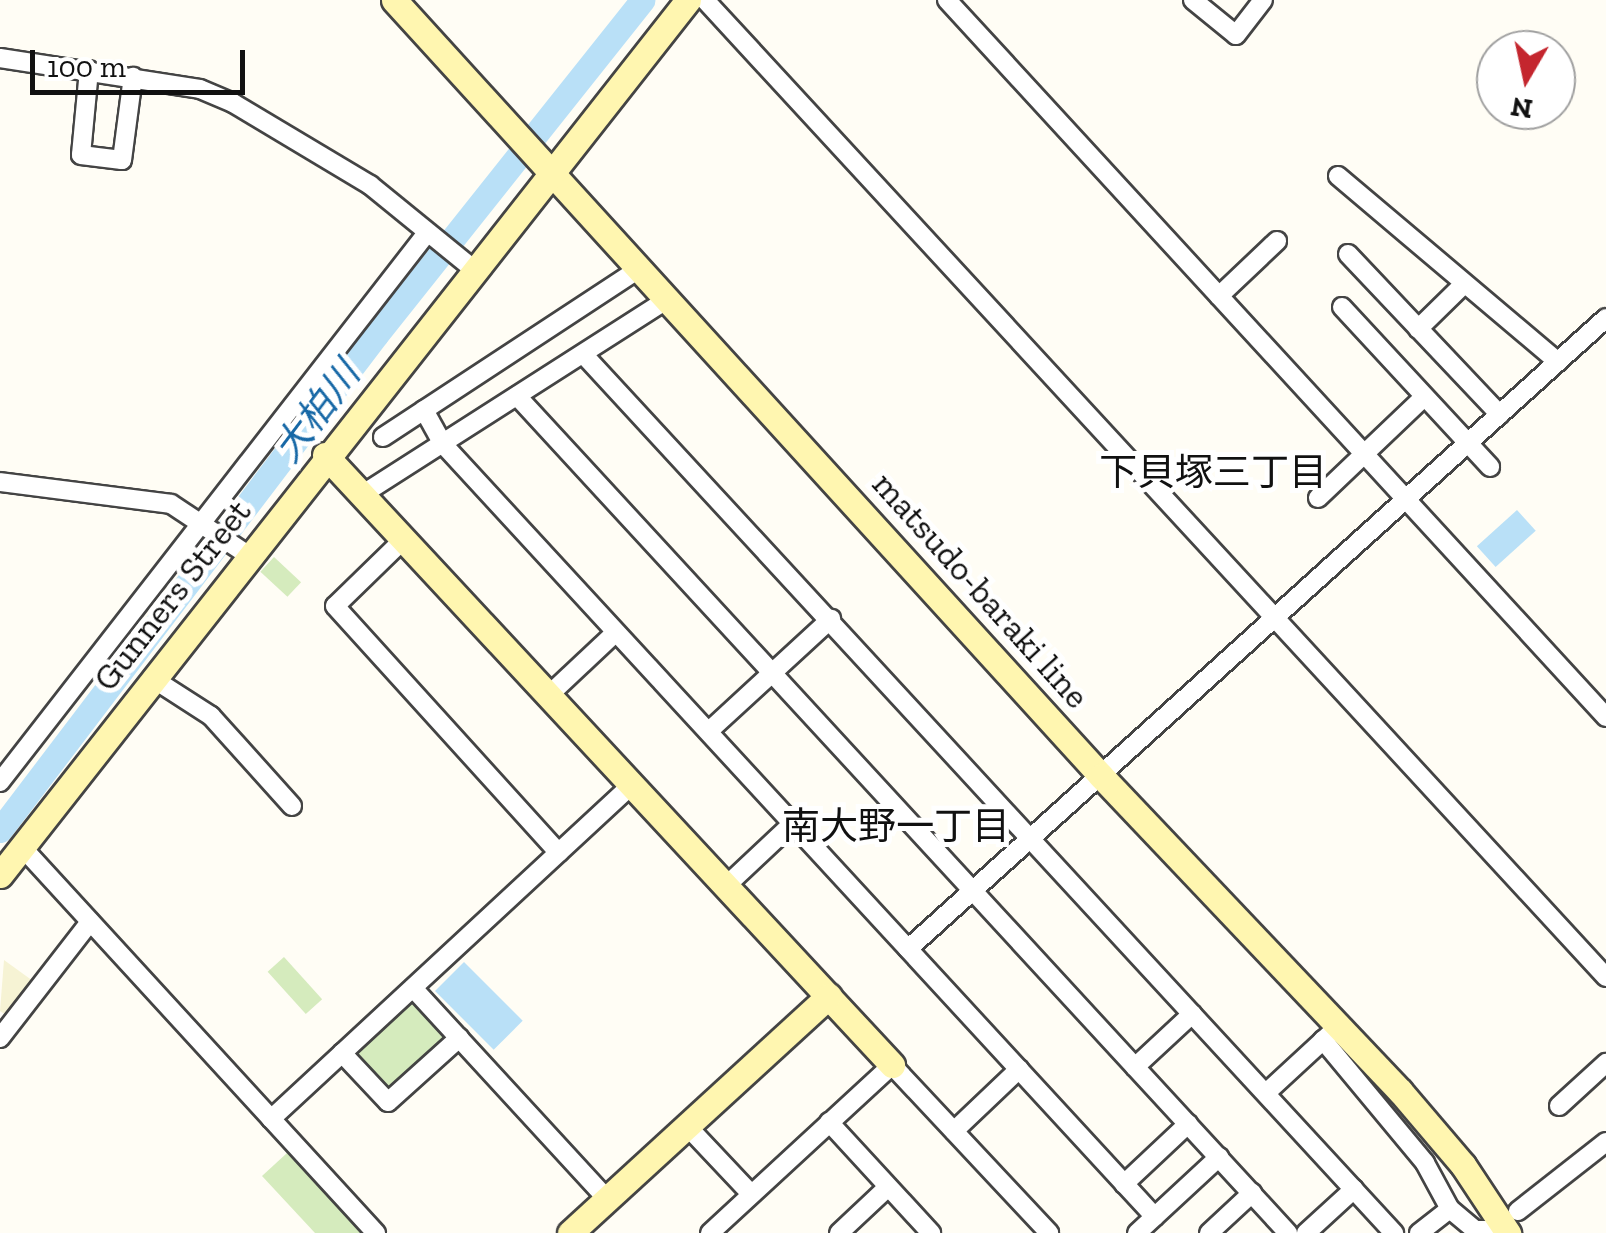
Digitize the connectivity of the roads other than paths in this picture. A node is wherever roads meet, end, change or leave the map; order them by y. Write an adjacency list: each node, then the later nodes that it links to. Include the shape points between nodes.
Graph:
1 (394, 0): 10 (street, matsudo-baraki line)
2 (688, 0): 10 (street, Gunners Street)
3 (705, 0): 43 (street)
4 (946, 0): 18 (street)
5 (1192, 0): 6 (street, via 1236,35)
6 (1262, 0)
7 (0, 58): 8 (street)
8 (89, 70): 9 (street); 9 (street, via 81,155 122,160)
9 (133, 77): 12 (street, via 200,89 233,103 370,186)
10 (545, 166): 15 (street, Gunners Street); 16 (street, matsudo-baraki line)
11 (1338, 176): 17 (street)
12 (427, 233): 15 (street); 39 (street)
13 (1277, 241): 18 (street)
14 (1348, 254): 22 (street)
15 (472, 268): 32 (street, Gunners Street)
16 (639, 269): 19 (street, matsudo-baraki line); 27 (street)
17 (1464, 284): 22 (street); 24 (street)
18 (1219, 296): 33 (street)
19 (666, 300): 23 (street); 50 (street, matsudo-baraki line)
20 (1342, 307): 26 (street)
21 (1606, 318): 24 (street)
22 (1418, 328): 28 (street)
23 (584, 356): 25 (street); 42 (street)
24 (1558, 362): 28 (street)
25 (518, 396): 30 (street); 45 (street)
26 (1424, 397): 31 (street); 33 (street)
27 (424, 410): 29 (street); 30 (street)
28 (1500, 415): 31 (street)
29 (383, 437)
30 (442, 443): 36 (street); 44 (street)
31 (1468, 446): 34 (street); 38 (street)
32 (325, 455): 36 (street); 41 (street, Gunners Street)
33 (1364, 455): 37 (street); 38 (street)
34 (1490, 467)
35 (0, 482): 39 (street, via 171,504)
36 (362, 494): 40 (street)
37 (1318, 498)
38 (1406, 502): 43 (street); 48 (street)
39 (202, 519): 41 (street); 51 (street)
40 (404, 539): 47 (street); 57 (street, via 335,606)
41 (248, 555): 46 (street, Gunners Street)
42 (830, 619): 45 (street); 55 (street)
43 (1277, 619): 50 (street); 63 (street)
44 (614, 633): 47 (street); 49 (street)
45 (773, 672): 49 (street); 60 (street)
46 (152, 678): 53 (street, via 211,716); 56 (street, Gunners Street)
47 (549, 695): 52 (street)
48 (1606, 717)
49 (709, 731): 54 (street)
50 (1101, 776): 55 (street); 67 (street, matsudo-baraki line)
51 (0, 782)
52 (632, 784): 57 (street); 59 (street)
53 (293, 805)
54 (793, 823): 59 (street); 62 (street)
55 (1029, 838): 60 (street); 66 (street)
56 (22, 848): 58 (street, Gunners Street); 61 (street)
57 (559, 852): 64 (street)
58 (0, 875)
59 (726, 886): 65 (street)
60 (973, 890): 62 (street); 73 (street)
61 (90, 922): 68 (street); 77 (street)
62 (908, 948): 74 (street)
63 (1606, 976)
64 (413, 988): 69 (street); 70 (street)
65 (829, 996): 71 (street); 80 (street)
66 (1192, 1014): 73 (street); 75 (street)
67 (1331, 1033): 75 (street); 90 (street); 92 (street, matsudo-baraki line, via 1455,1154)
68 (0, 1038)
69 (458, 1038): 70 (street, via 388,1102); 89 (street)
70 (342, 1054): 77 (street)
71 (892, 1064): 78 (street); 81 (street)
72 (1606, 1064): 76 (street)
73 (1135, 1067): 79 (street)
74 (1019, 1069): 81 (street); 84 (street)
75 (1266, 1093): 86 (street)
76 (1559, 1106)
77 (271, 1119): 94 (street)
78 (829, 1122): 85 (street); 88 (street)
79 (1188, 1124): 83 (street); 84 (street)
80 (687, 1126): 88 (street); 89 (street)
81 (954, 1131): 93 (street)
82 (1606, 1142): 92 (street)
83 (1220, 1158): 87 (street); 91 (street)
84 (1124, 1184): 91 (street)
85 (888, 1187): 97 (street); 98 (street)
86 (1354, 1189): 102 (street); 103 (street)
87 (1252, 1193): 100 (street); 101 (street)
88 (751, 1194): 96 (street)
89 (607, 1199): 95 (street)
90 (1450, 1209): 92 (street, via 1475,1230); 104 (street)
91 (1154, 1217): 99 (street)
92 (1504, 1225)
93 (1042, 1231)
94 (376, 1233)
95 (570, 1233)
96 (710, 1233)
97 (839, 1233)
98 (930, 1233)
99 (1137, 1233)
100 (1209, 1233)
101 (1288, 1233)
102 (1306, 1233)
103 (1394, 1233)
104 (1419, 1233)

